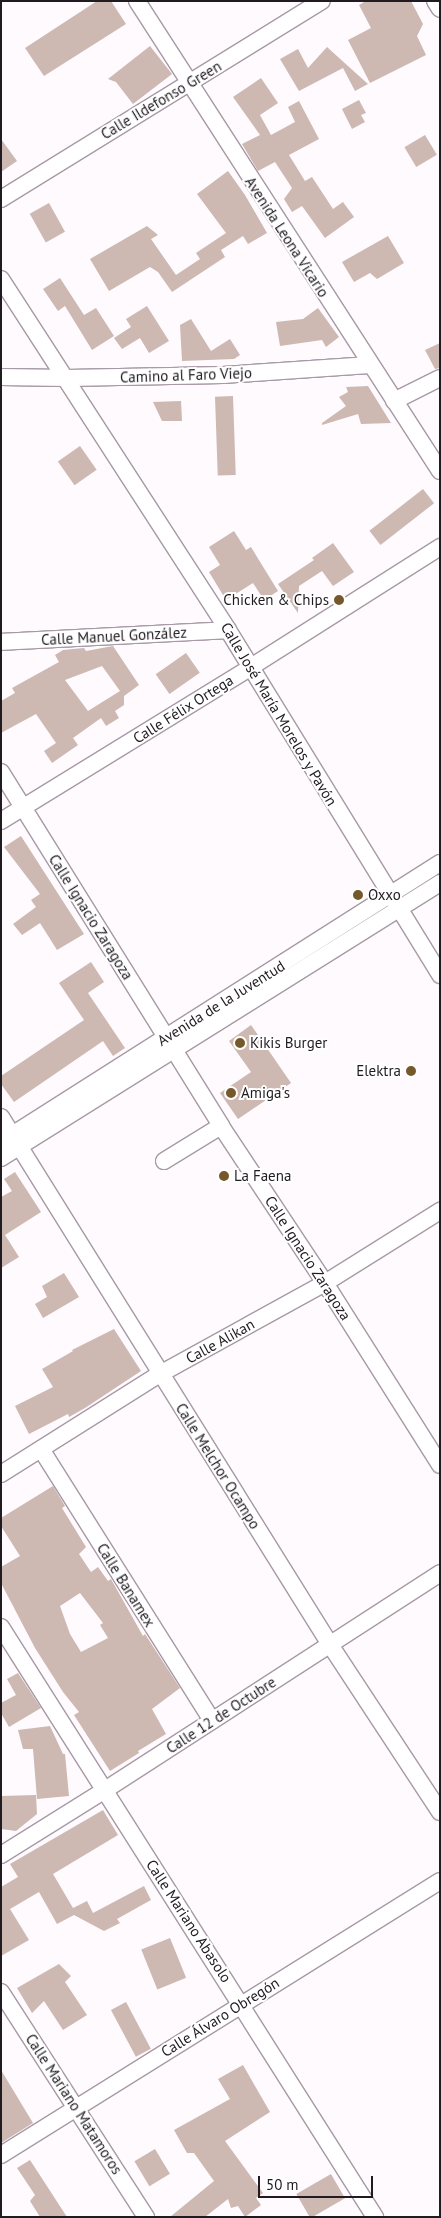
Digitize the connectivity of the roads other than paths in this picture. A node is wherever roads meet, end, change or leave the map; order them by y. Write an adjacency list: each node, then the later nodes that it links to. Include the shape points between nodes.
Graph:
1 (137, 1): 5 (street, Avenida Leona Vicario)
2 (322, 1): 5 (street, Calle Ildefonso Green)
3 (435, 1): 4 (street)
4 (440, 9)
5 (189, 84): 6 (street, Calle Ildefonso Green); 8 (street, Avenida Leona Vicario)
6 (1, 199)
7 (1, 279): 10 (street, Calle José María Morelos y Pavón)
8 (370, 365): 10 (street, Camino al Faro Viejo, via 223,375); 12 (street, Avenida Leona Vicario)
9 (1, 377): 10 (street, Camino al Faro Viejo)
10 (67, 378): 15 (street, Calle José María Morelos y Pavón)
11 (440, 378): 12 (street)
12 (394, 401): 13 (street, Avenida Leona Vicario)
13 (440, 471)
14 (440, 547): 17 (street, Calle Félix Ortega)
15 (228, 630): 16 (street, Calle Manuel González); 17 (street, Calle José María Morelos y Pavón)
16 (1, 642)
17 (251, 668): 19 (street, Calle Félix Ortega); 23 (street, Calle José María Morelos y Pavón)
18 (1, 772): 19 (street, Calle Ignacio Zaragoza)
19 (22, 808): 20 (street, Calle Félix Ortega); 26 (street, Calle Ignacio Zaragoza)
20 (1, 821)
21 (440, 862): 23 (street, Avenida de la Juventud)
22 (440, 883): 24 (street, Avenida de la Juventud)
23 (389, 894): 24 (street, Calle José María Morelos y Pavón); 26 (street, Avenida de la Juventud)
24 (398, 909): 25 (street, Calle José María Morelos y Pavón); 26 (street, Avenida de la Juventud)
25 (440, 975)
26 (171, 1043): 28 (street, Calle Ignacio Zaragoza); 29 (street, Avenida de la Juventud)
27 (1, 1117): 29 (street, Calle Melchor Ocampo)
28 (221, 1126): 31 (street); 33 (street, Calle Ignacio Zaragoza)
29 (11, 1141): 30 (street, Avenida de la Juventud); 34 (street, Calle Melchor Ocampo)
30 (1, 1158)
31 (164, 1162)
32 (440, 1211): 33 (street, Calle Alikan)
33 (325, 1283): 34 (street, Calle Alikan); 36 (street, Calle Ignacio Zaragoza)
34 (160, 1374): 35 (street, Calle Alikan); 40 (street, Calle Melchor Ocampo)
35 (41, 1449): 37 (street, Calle Alikan); 41 (street, Calle Banamex)
36 (440, 1465)
37 (1, 1474)
38 (440, 1572): 40 (street, Calle 12 de Octubre)
39 (1, 1627): 42 (street, Calle Mariano Abasolo)
40 (329, 1643): 41 (street, Calle 12 de Octubre); 43 (street, Calle Melchor Ocampo)
41 (212, 1721): 42 (street, Calle 12 de Octubre)
42 (105, 1790): 44 (street, Calle 12 de Octubre); 47 (street, Calle Mariano Abasolo)
43 (440, 1812)
44 (1, 1855)
45 (440, 1881): 47 (street, Calle Álvaro Obregón)
46 (1, 1992): 48 (street, Calle Mariano Matamoros)
47 (242, 2003): 48 (street, Calle Álvaro Obregón); 51 (street, Calle Mariano Abasolo)
48 (76, 2106): 49 (street, Calle Álvaro Obregón); 50 (street, Calle Mariano Matamoros)
49 (1, 2155)
50 (146, 2217)
51 (375, 2217)

